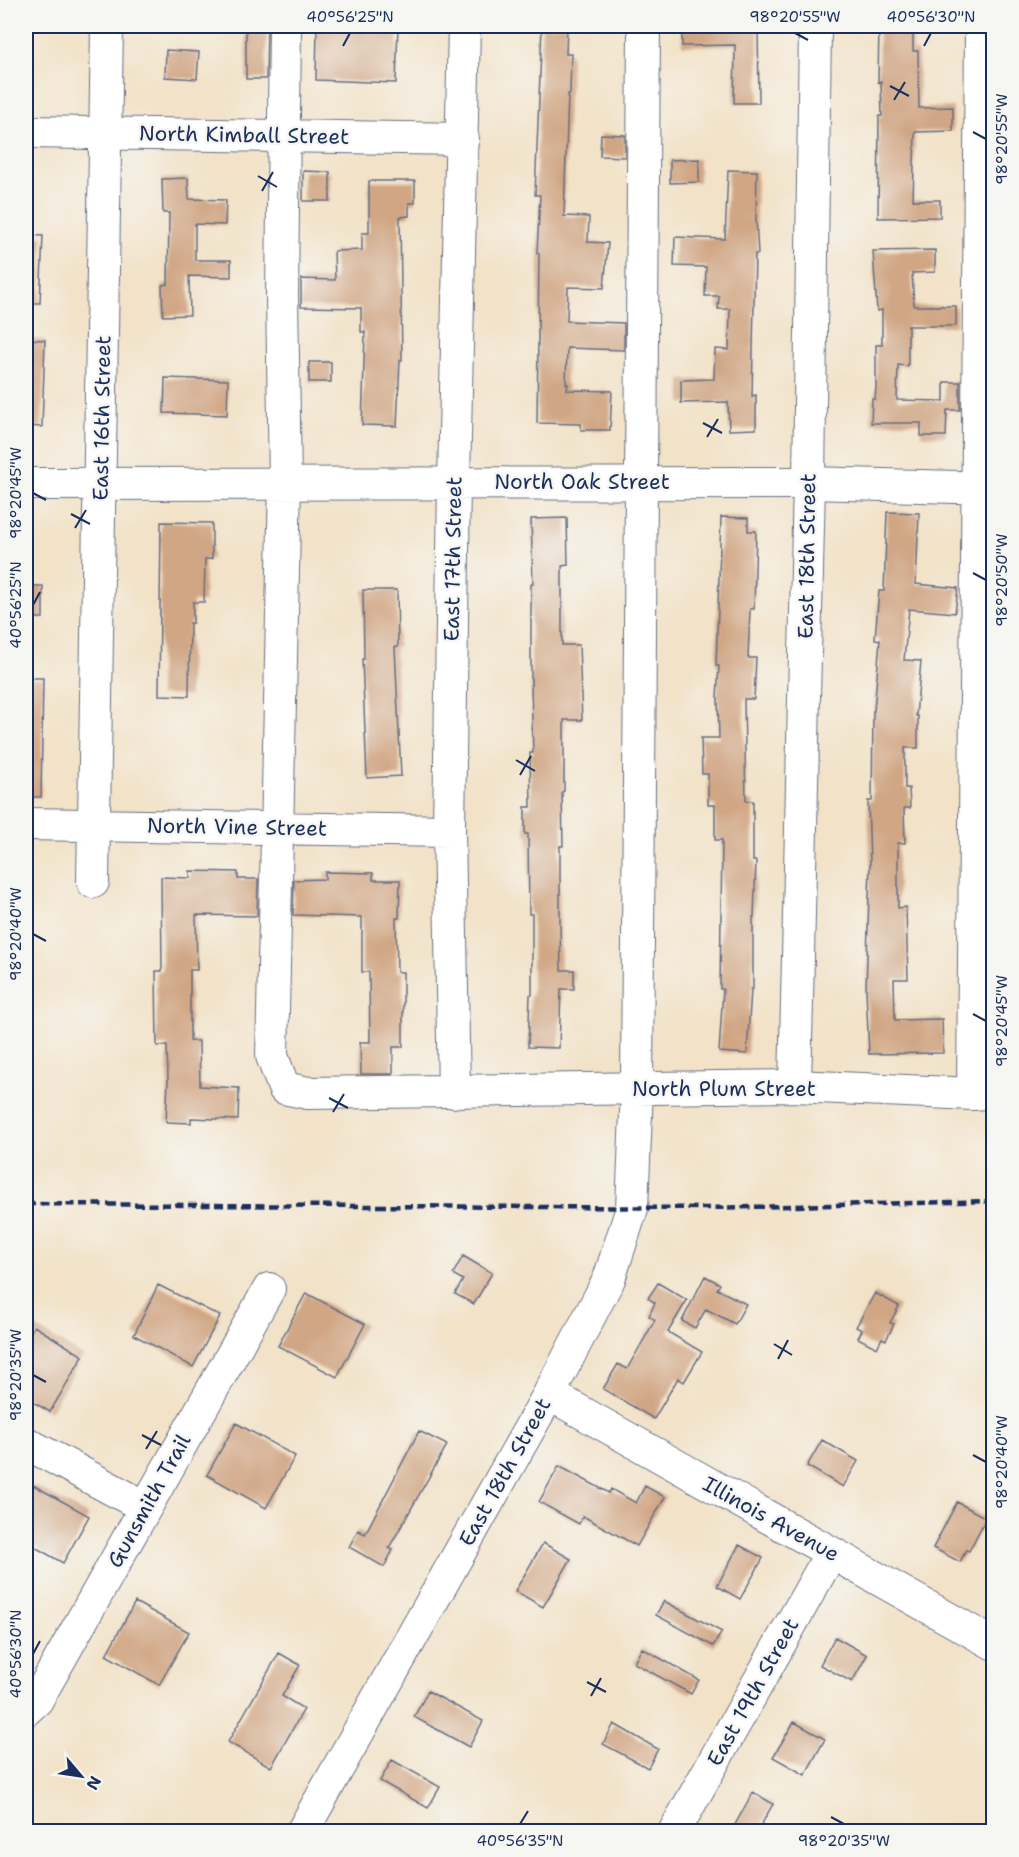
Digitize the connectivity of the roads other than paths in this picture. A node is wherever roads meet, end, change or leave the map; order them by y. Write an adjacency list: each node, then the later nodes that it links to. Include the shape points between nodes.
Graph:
1 (107, 26): 8 (street, East 16th Street)
2 (285, 26): 9 (street)
3 (464, 26): 10 (street, East 17th Street)
4 (644, 26): 13 (street, East 18th Street)
5 (815, 26): 14 (street, East 18th Street)
6 (981, 26): 17 (street)
7 (26, 132): 8 (street, North Kimball Street)
8 (106, 133): 9 (street, North Kimball Street); 16 (street, East 16th Street)
9 (284, 136): 10 (street, North Kimball Street); 11 (street)
10 (463, 139): 12 (street, East 17th Street)
11 (285, 482): 12 (street, North Oak Street); 16 (street, North Oak Street); 20 (street)
12 (454, 482): 13 (street, North Oak Street); 21 (street, East 17th Street)
13 (641, 483): 14 (street, North Oak Street); 24 (street, East 18th Street)
14 (809, 483): 17 (street, North Oak Street); 23 (street, East 18th Street)
15 (26, 484): 16 (street, North Oak Street)
16 (101, 484): 19 (street, East 16th Street)
17 (985, 488): 26 (street)
18 (26, 824): 19 (street, North Vine Street)
19 (95, 825): 20 (street, North Vine Street); 22 (street, East 16th Street)
20 (277, 828): 21 (street, North Vine Street); 25 (street, North Plum Street, via 272,1056 284,1088 308,1093)
21 (449, 831): 25 (street, East 17th Street)
22 (93, 882)
23 (795, 1086): 24 (street, North Plum Street); 26 (street, North Plum Street)
24 (637, 1089): 25 (street, North Plum Street); 28 (street, East 18th Street, via 632,1208 609,1279)
25 (454, 1092)
26 (983, 1093)
27 (269, 1288): 30 (street, Gunsmith Trail)
28 (549, 1394): 31 (street, Illinois Avenue); 34 (street, East 18th Street)
29 (26, 1443): 30 (street)
30 (145, 1507): 33 (street, Gunsmith Trail, via 37,1700)
31 (831, 1553): 32 (street, Illinois Avenue); 35 (street, East 19th Street)
32 (993, 1644)
33 (26, 1710)
34 (302, 1832)
35 (674, 1832)

